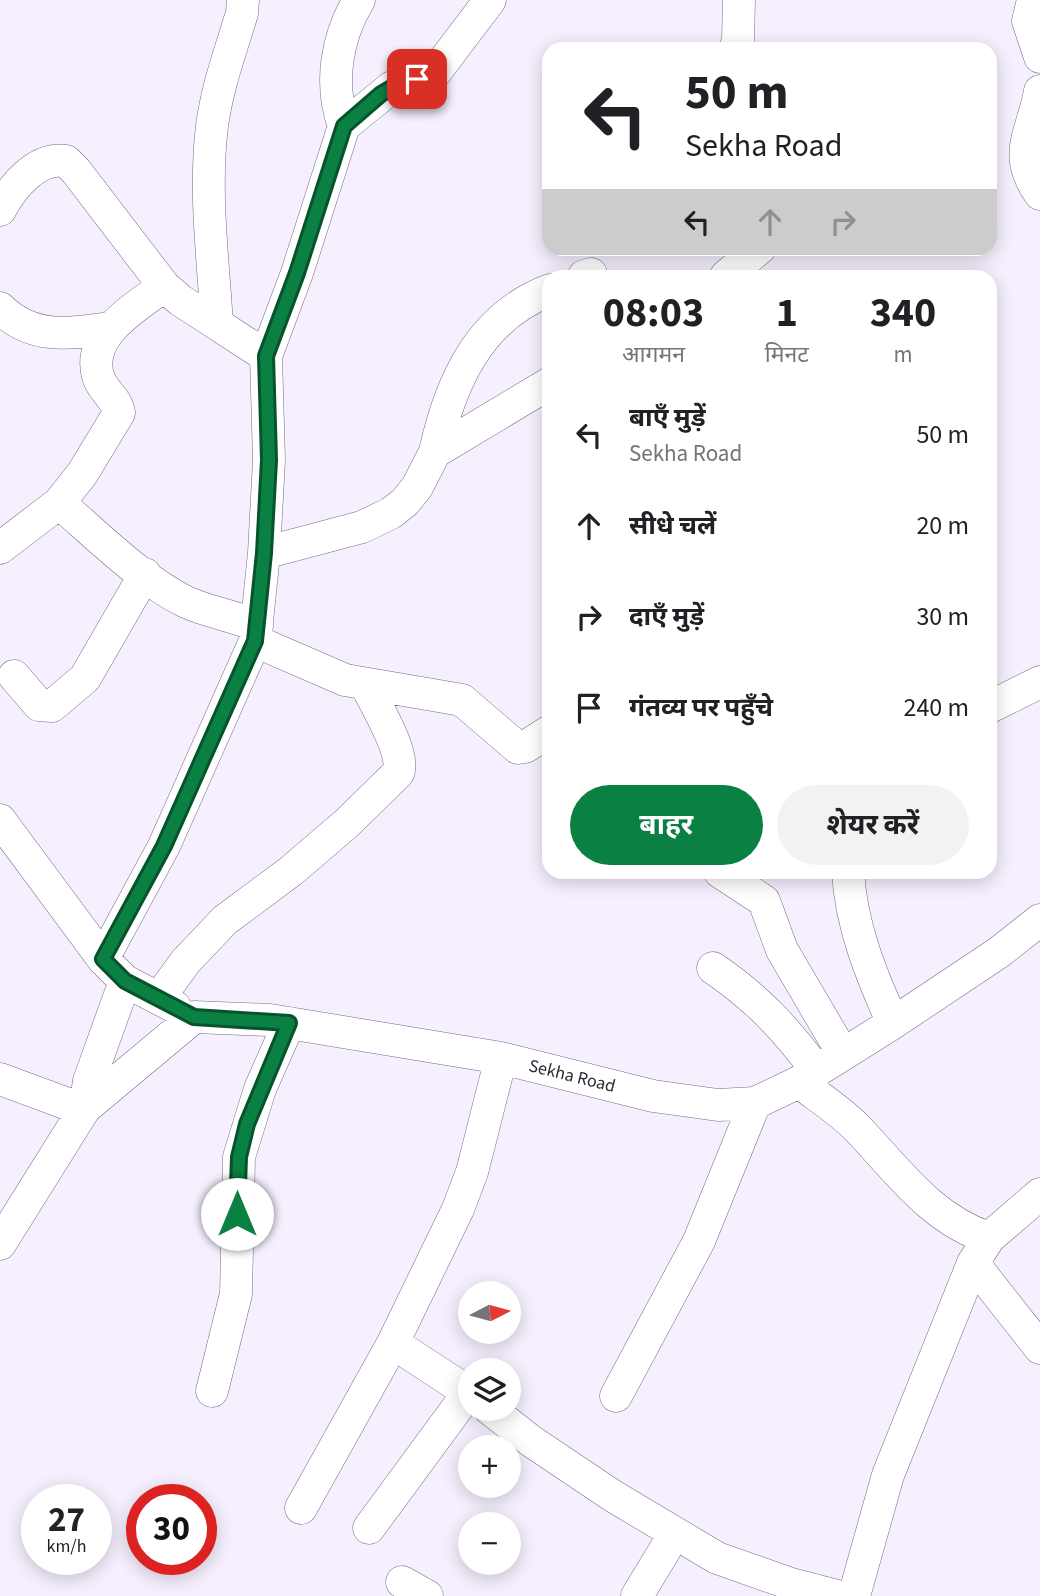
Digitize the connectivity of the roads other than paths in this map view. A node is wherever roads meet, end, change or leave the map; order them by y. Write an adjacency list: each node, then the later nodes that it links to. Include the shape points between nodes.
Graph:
1 (243, 0): 17 (street, via 219,89 210,148)
2 (359, 0): 9 (street, via 347,23 336,67 337,106)
3 (490, 0): 9 (street, via 434,74 392,87)
4 (740, 0): 6 (street)
5 (1033, 0): 7 (street, via 1028,21)
6 (737, 42)
7 (1040, 57)
8 (1040, 91): 10 (street, via 1024,155 1026,170)
9 (344, 126): 19 (street)
10 (1040, 194)
11 (0, 210): 14 (street, via 34,170 46,162 66,161)
12 (750, 256): 13 (street)
13 (733, 270)
14 (164, 286): 17 (street); 18 (street)
15 (542, 295): 21 (street, via 504,318 471,351 452,390)
16 (0, 308): 18 (street, via 32,330)
17 (217, 324): 19 (street)
18 (110, 328): 22 (street, via 99,347 96,368 98,379 118,406 117,418)
19 (266, 356): 24 (street, via 269,460)
20 (542, 388): 21 (street)
21 (435, 452): 24 (street, via 416,487 391,513 362,527)
22 (59, 503): 23 (street); 25 (street)
23 (0, 548)
24 (264, 553): 26 (street)
25 (145, 575): 26 (street, via 186,602 232,615); 27 (street, via 85,678 52,706 39,705)
26 (256, 634): 29 (street, via 345,680); 36 (street, via 164,846)
27 (14, 676)
28 (1040, 682): 30 (street)
29 (366, 685): 31 (street, via 462,700 517,748); 39 (street, via 400,753 398,773 291,872 225,920)
30 (997, 704)
31 (542, 736)
32 (0, 820): 36 (street)
33 (731, 879): 43 (street, via 764,901 782,950)
34 (848, 879): 42 (street, via 860,940)
35 (1040, 920): 42 (street, Sekha Road)
36 (103, 959): 38 (street)
37 (713, 968): 45 (street, via 748,992 778,1021)
38 (125, 981): 39 (street); 48 (street, via 89,1081)
39 (159, 998): 40 (street)
40 (194, 1017): 41 (street, Sekha Road); 48 (street)
41 (289, 1023): 44 (street, Sekha Road); 55 (street, via 260,1089 239,1157 236,1294)
42 (893, 1023): 43 (street, Sekha Road)
43 (843, 1054): 45 (street, Sekha Road)
44 (501, 1058): 47 (street, Sekha Road, via 653,1096 718,1105); 52 (street, via 458,1209)
45 (808, 1076): 47 (street, Sekha Road); 51 (street, via 937,1212 968,1232)
46 (0, 1079): 48 (street)
47 (755, 1103): 56 (street, via 699,1241)
48 (85, 1109): 50 (street)
49 (1040, 1194): 51 (street)
50 (0, 1244)
51 (981, 1251): 53 (street); 64 (street, via 888,1475)
52 (393, 1343): 54 (street); 59 (street)
53 (1040, 1348)
54 (458, 1386)
55 (212, 1391)
56 (616, 1395)
57 (458, 1420): 60 (street)
58 (505, 1421): 61 (street)
59 (301, 1508)
60 (369, 1528)
61 (675, 1533): 62 (street); 63 (street, via 717,1558)
62 (637, 1596)
63 (837, 1596)
64 (854, 1596)

